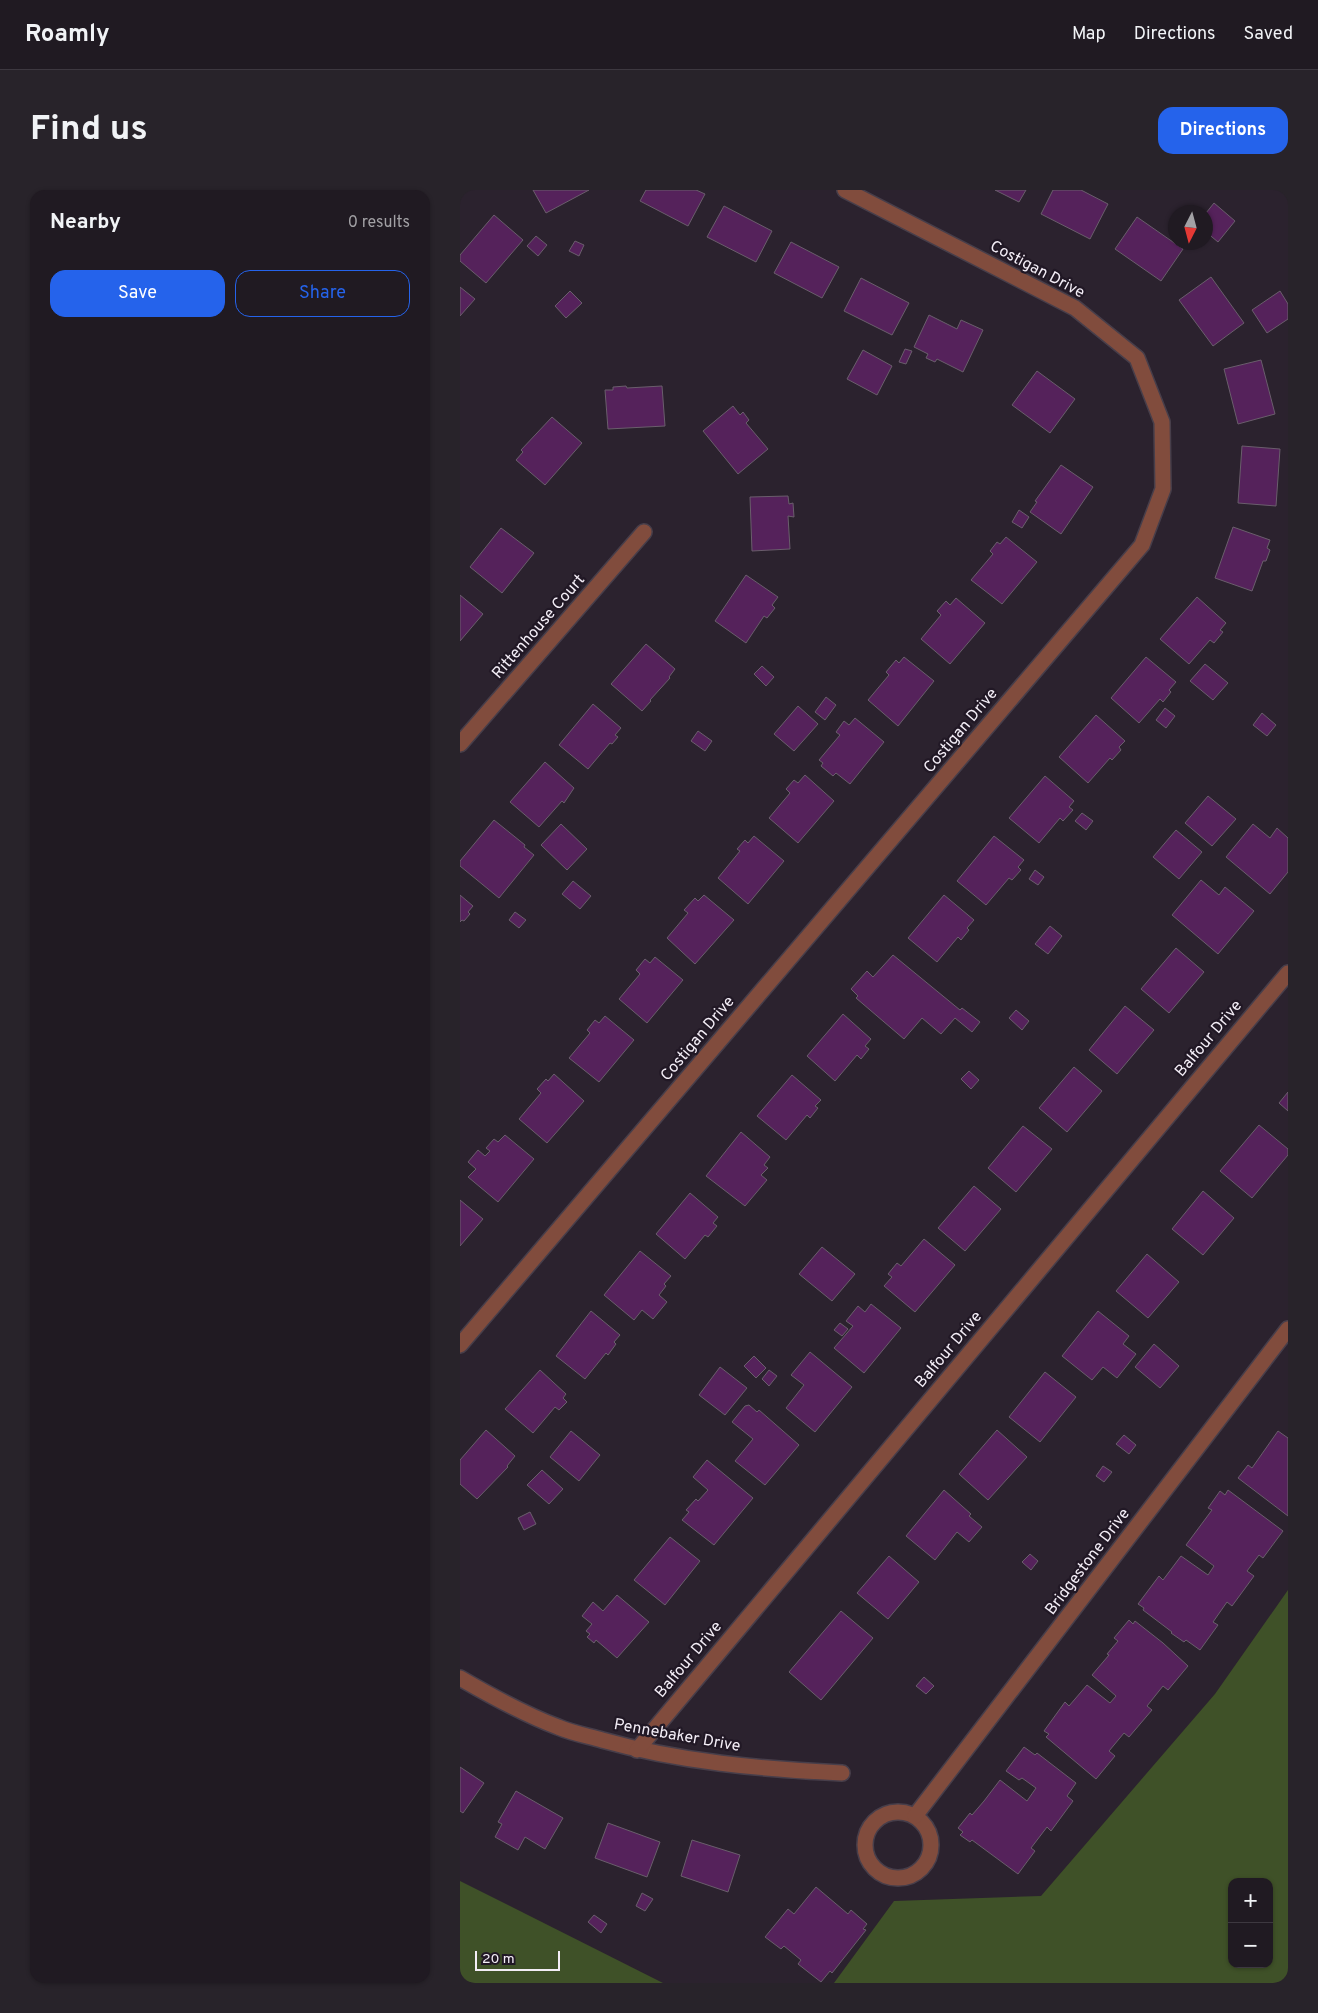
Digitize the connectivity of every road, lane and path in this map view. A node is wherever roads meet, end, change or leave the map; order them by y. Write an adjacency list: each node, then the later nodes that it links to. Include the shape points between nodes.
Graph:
1 (845, 190): 6 (street, Costigan Drive, via 1075,308 1137,358 1162,422 1162,489 1142,545)
2 (644, 532): 3 (street, Rittenhouse Court)
3 (460, 744)
4 (1288, 973): 8 (street, Balfour Drive)
5 (1288, 1329): 10 (street, Bridgestone Drive)
6 (460, 1345)
7 (460, 1678): 8 (street, Pennebaker Drive, via 492,1697 559,1728)
8 (637, 1750): 9 (street, Pennebaker Drive, via 790,1771)
9 (842, 1773)
10 (915, 1816): 10 (street, via 929,1832 930,1854 926,1863 909,1877 898,1879 878,1872 865,1854 864,1843 870,1827 882,1815 893,1812)

